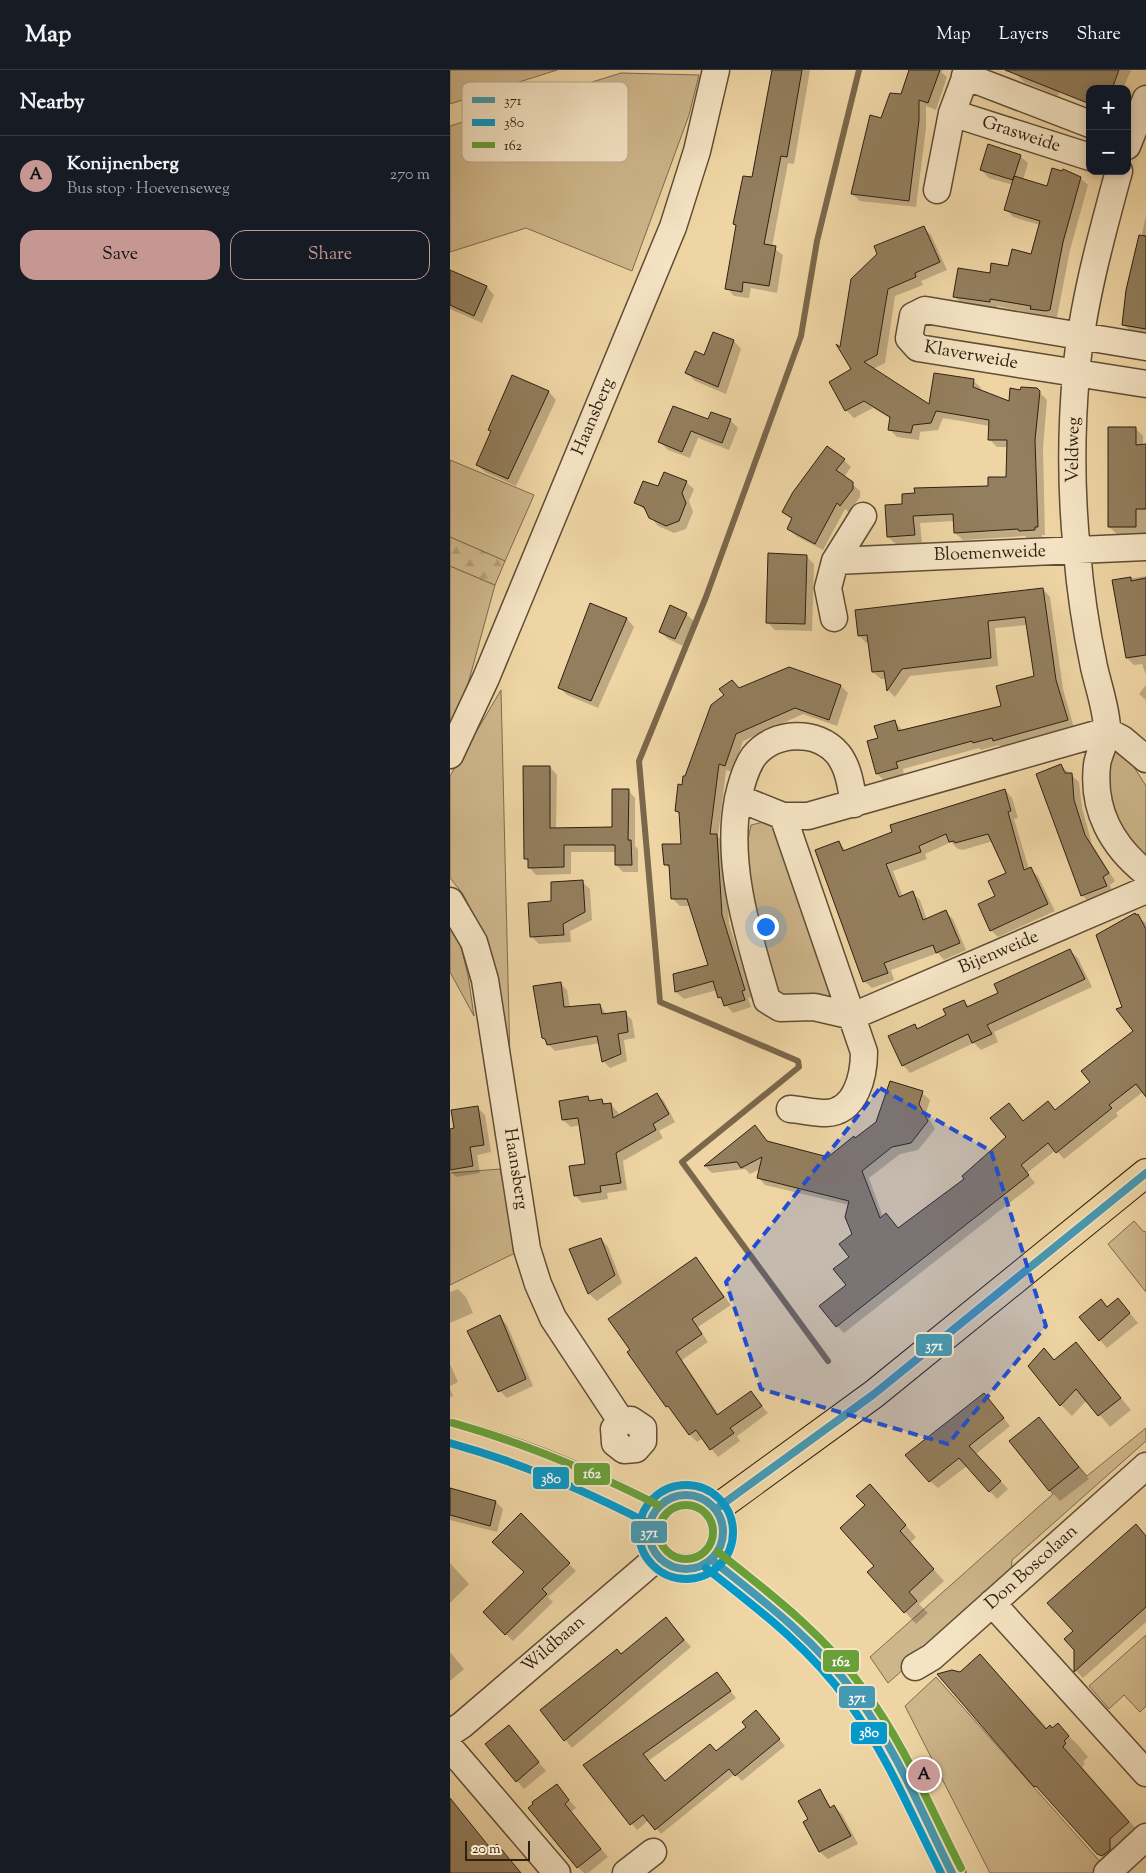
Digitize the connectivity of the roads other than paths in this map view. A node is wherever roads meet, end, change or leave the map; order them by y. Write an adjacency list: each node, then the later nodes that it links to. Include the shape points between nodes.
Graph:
1 (716, 70): 20 (street, Haansberg, via 697,151 673,227 486,678)
2 (967, 73): 4 (street, Grasweide); 5 (street, Grasweide)
3 (1146, 99): 6 (street)
4 (952, 113): 7 (street, Grasweide); 9 (street, Grasweide)
5 (1086, 122)
6 (1131, 134)
7 (1086, 156)
8 (1118, 175): 10 (street, Veldweg, via 1097,254)
9 (937, 190)
10 (1082, 336): 11 (street, Klaverweide); 12 (street, Veldweg); 12 (street, Klaverweide, via 925,310 913,316 909,338 918,348)
11 (1146, 347)
12 (1076, 373): 13 (street, Klaverweide); 16 (street, Veldweg, via 1072,462)
13 (1146, 384)
14 (863, 516): 17 (street)
15 (1146, 546): 16 (street, Bloemenweide)
16 (1076, 551): 17 (street, Bloemenweide); 19 (street, Veldweg, via 1088,639)
17 (835, 561): 18 (street, via 828,588)
18 (834, 618)
19 (1107, 731): 21 (street, via 1122,738); 23 (street); 25 (street, Veldweg, via 1096,772 1097,798 1119,848)
20 (450, 755)
21 (1146, 759)
22 (738, 798): 23 (street, via 754,756 772,741 794,735 818,739 837,754 849,775); 24 (street); 28 (street, via 734,834 742,911 767,1000 780,1008 814,1007)
23 (854, 804): 24 (street, via 808,816)
24 (783, 816): 28 (street)
25 (1146, 873)
26 (1146, 890): 28 (street, Bijenweide)
27 (450, 901): 31 (street, Haansberg, via 474,942 483,973 527,1249 538,1284 554,1318)
28 (852, 1016): 29 (street, via 864,1052 864,1070 855,1095 846,1106 828,1113)
29 (790, 1109)
30 (1146, 1173): 34 (main road, via 874,1394)
31 (621, 1421)
32 (450, 1433): 35 (main road, via 565,1471)
33 (1146, 1466): 38 (street, Don Boscolaan)
34 (716, 1509): 35 (main road, via 702,1498 683,1494 671,1497); 37 (main road, via 723,1522 724,1535)
35 (653, 1514): 36 (main road, via 648,1536)
36 (658, 1557): 37 (main road, via 683,1569 698,1568); 40 (street, Wildbaan)
37 (712, 1560): 47 (street, via 795,1627 857,1696 897,1764)
38 (992, 1603): 39 (street, Don Boscolaan, via 932,1657); 42 (street)
39 (915, 1667)
40 (450, 1733)
41 (450, 1748): 45 (street)
42 (1146, 1773)
43 (1146, 1836): 48 (street)
44 (653, 1852): 46 (street)
45 (557, 1873)
46 (626, 1873)
47 (952, 1873)
48 (1106, 1873)

